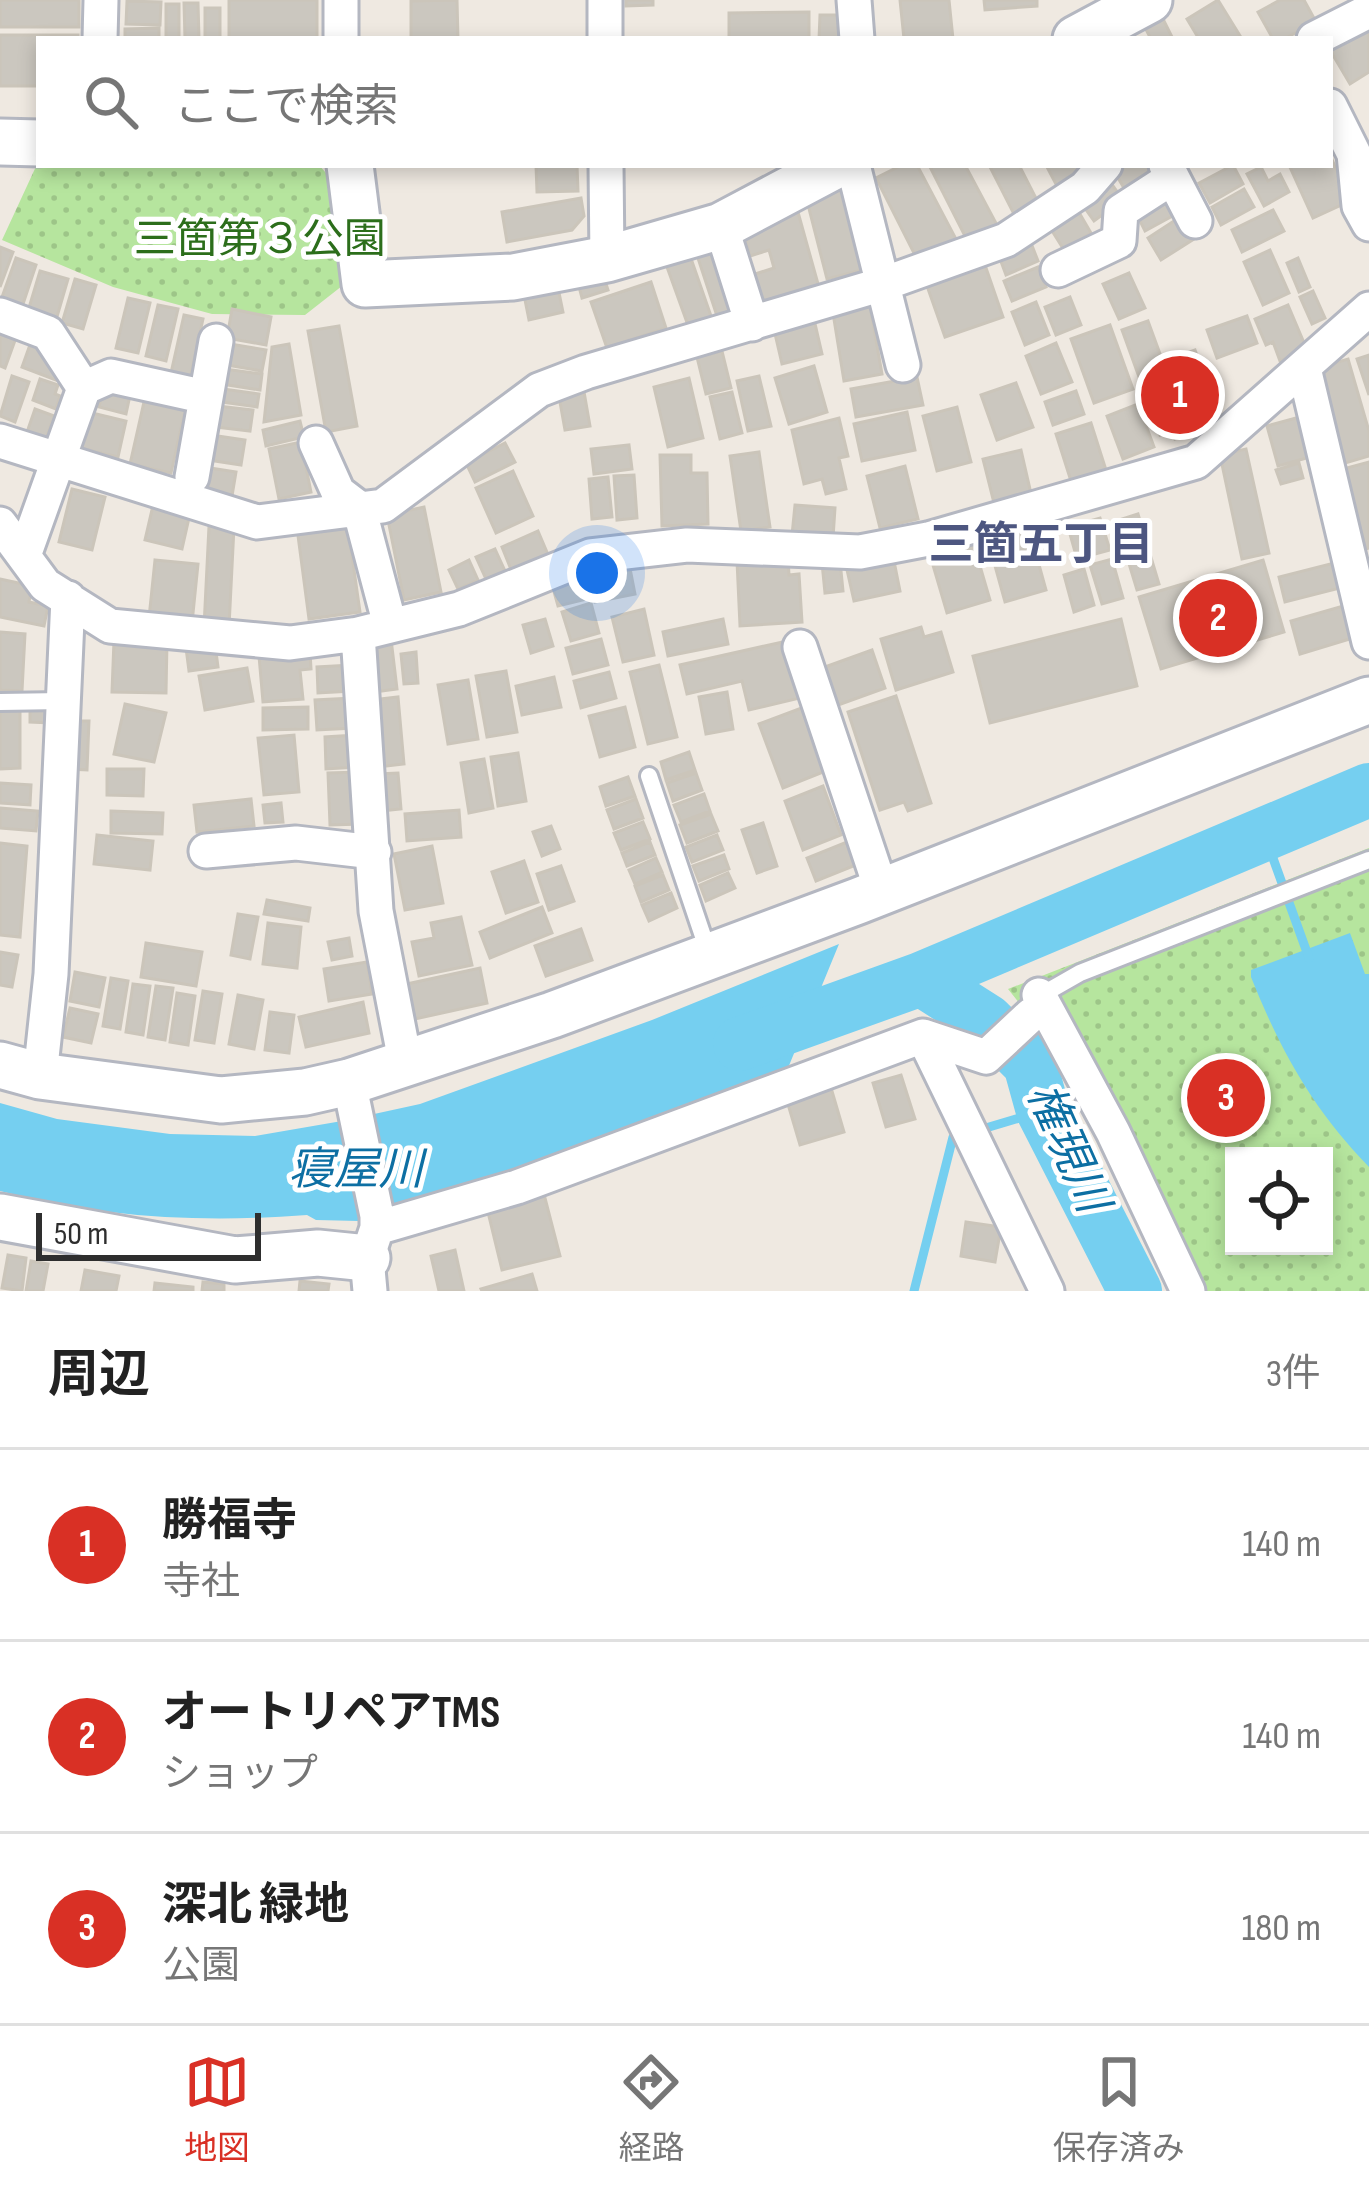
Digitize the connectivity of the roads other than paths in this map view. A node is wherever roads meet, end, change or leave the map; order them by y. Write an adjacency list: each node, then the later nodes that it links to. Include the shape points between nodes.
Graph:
1 (101, 0): 6 (street)
2 (341, 0): 7 (street)
3 (604, 0): 8 (street)
4 (854, 0): 9 (street)
5 (1369, 10): 10 (street)
6 (100, 36)
7 (341, 36)
8 (605, 36)
9 (857, 36)
10 (1320, 36)
11 (1333, 112): 21 (street, via 1354,154)
12 (0, 142): 13 (street)
13 (36, 142)
14 (350, 168): 23 (street, via 365,284 513,277)
15 (606, 168): 23 (street)
16 (828, 168): 22 (street, via 771,191)
17 (854, 168): 25 (street)
18 (1102, 168): 25 (street, via 1006,240)
19 (1169, 172): 20 (street); 24 (street, via 1121,211 1119,242)
20 (1195, 221)
21 (1369, 224)
22 (722, 226): 23 (street); 28 (street)
23 (607, 259)
24 (1058, 270)
25 (883, 284): 28 (street); 30 (street)
26 (1369, 309): 31 (street)
27 (0, 315): 32 (street, via 48,333)
28 (752, 324): 38 (street, via 539,389 383,506)
29 (215, 341): 33 (street)
30 (903, 365)
31 (1304, 368): 42 (street, via 1196,462 951,533 860,552 687,545 590,556 459,609); 43 (street)
32 (84, 388): 33 (street, via 111,376); 36 (street)
33 (206, 397): 37 (street)
34 (0, 441): 36 (street)
35 (316, 443): 38 (street, via 338,492)
36 (58, 460): 38 (street, via 257,521); 40 (street)
37 (192, 477)
38 (359, 508): 42 (street)
39 (0, 524): 40 (street)
40 (25, 553): 41 (street, via 45,585)
41 (68, 598): 42 (street, via 110,626 290,643); 46 (street)
42 (374, 630): 50 (street)
43 (1369, 642)
44 (800, 647): 52 (street)
45 (1369, 700): 52 (street)
46 (62, 701): 47 (lane); 57 (street, via 51,974)
47 (0, 702)
48 (650, 776): 53 (lane)
49 (206, 851): 50 (street, via 296,843)
50 (374, 853): 56 (street)
51 (1369, 860): 54 (lane, via 1080,973)
52 (882, 892): 53 (street)
53 (710, 956): 56 (street)
54 (1035, 1005): 55 (street, via 986,1057); 63 (street, via 1104,1114)
55 (923, 1036): 60 (street); 62 (street)
56 (406, 1066): 58 (street)
57 (20, 1070): 58 (street, via 220,1100 305,1092)
58 (353, 1097): 60 (street)
59 (0, 1217): 61 (street)
60 (373, 1249): 61 (street, via 318,1253)
61 (236, 1275)
62 (1047, 1291)
63 (1188, 1291)

